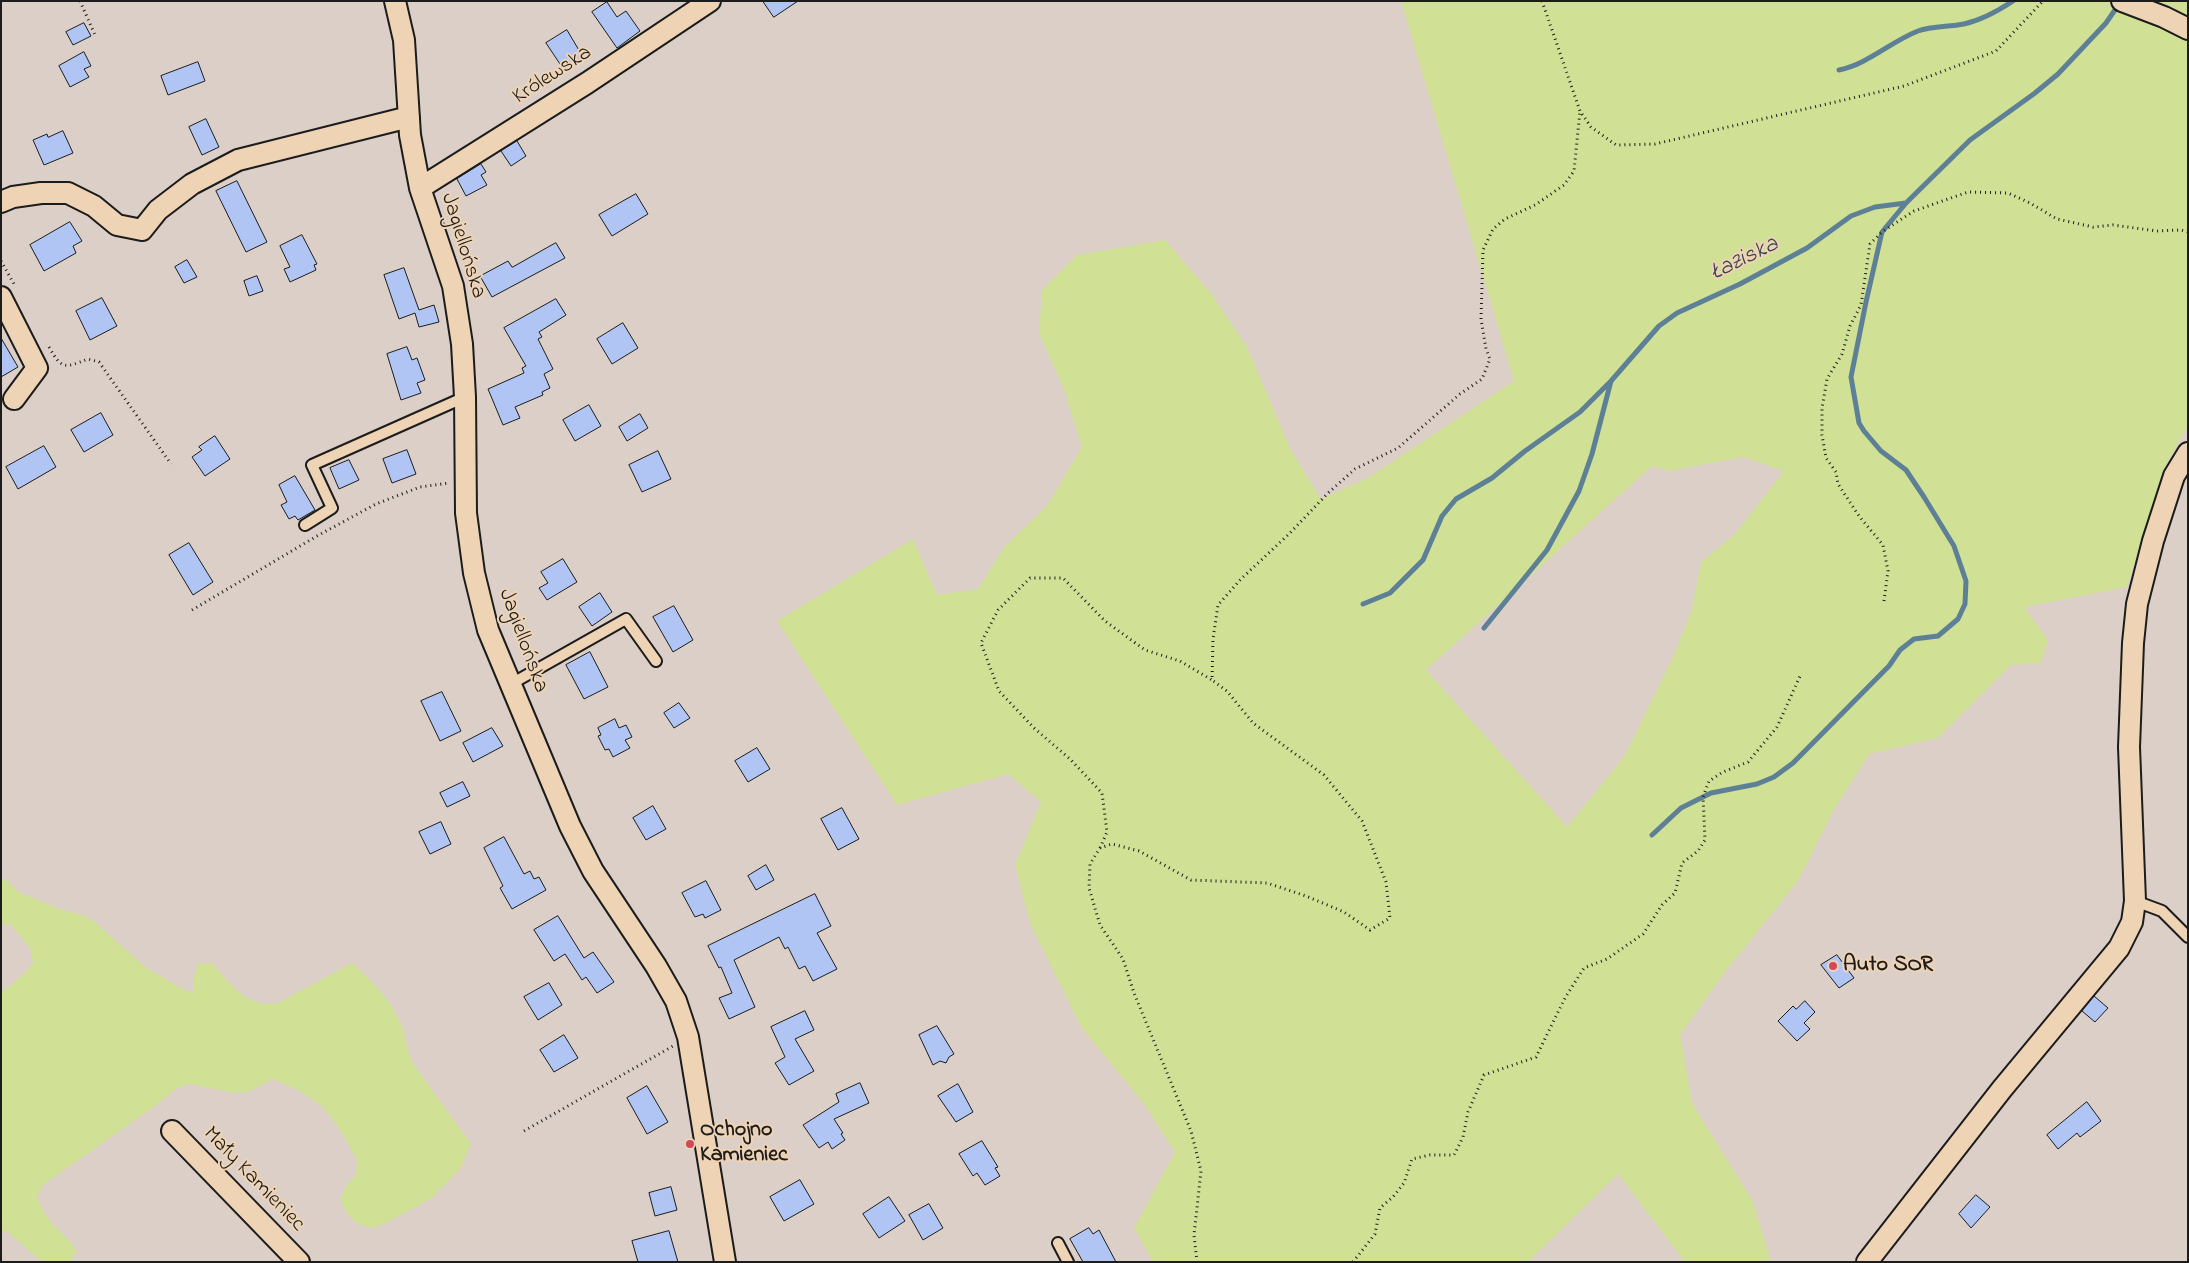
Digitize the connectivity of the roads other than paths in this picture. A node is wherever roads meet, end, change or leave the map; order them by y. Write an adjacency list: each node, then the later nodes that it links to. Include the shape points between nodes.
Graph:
1 (395, 1): 5 (street, Jagiellońska, via 404,40)
2 (710, 1): 6 (street, Królewska)
3 (2122, 1): 4 (street)
4 (2188, 29)
5 (408, 117): 6 (street, Jagiellońska); 7 (street, via 238,160 192,184 158,210 142,230 117,225 94,206 68,193 40,193)
6 (420, 188): 9 (street, Jagiellońska, via 453,286 462,344)
7 (1, 202)
8 (8, 292): 10 (street, via 38,368)
9 (465, 397): 12 (lane, via 312,465 332,508); 14 (street, Jagiellońska, via 466,513 474,573 488,630)
10 (14, 399)
11 (2188, 453): 15 (street, via 2171,485 2137,604 2129,747)
12 (305, 525)
13 (656, 661): 14 (lane, via 626,619)
14 (510, 684): 20 (street, Jagiellońska, via 570,826 593,871 676,1001 688,1038)
15 (2135, 901): 16 (lane, via 2162,911); 22 (street, via 2132,922 2119,948 2002,1088)
16 (2188, 937)
17 (172, 1131): 19 (street, Mały Kamieniec)
18 (1058, 1243): 21 (lane)
19 (299, 1262)
20 (725, 1262)
21 (1068, 1262)
22 (1867, 1262)

